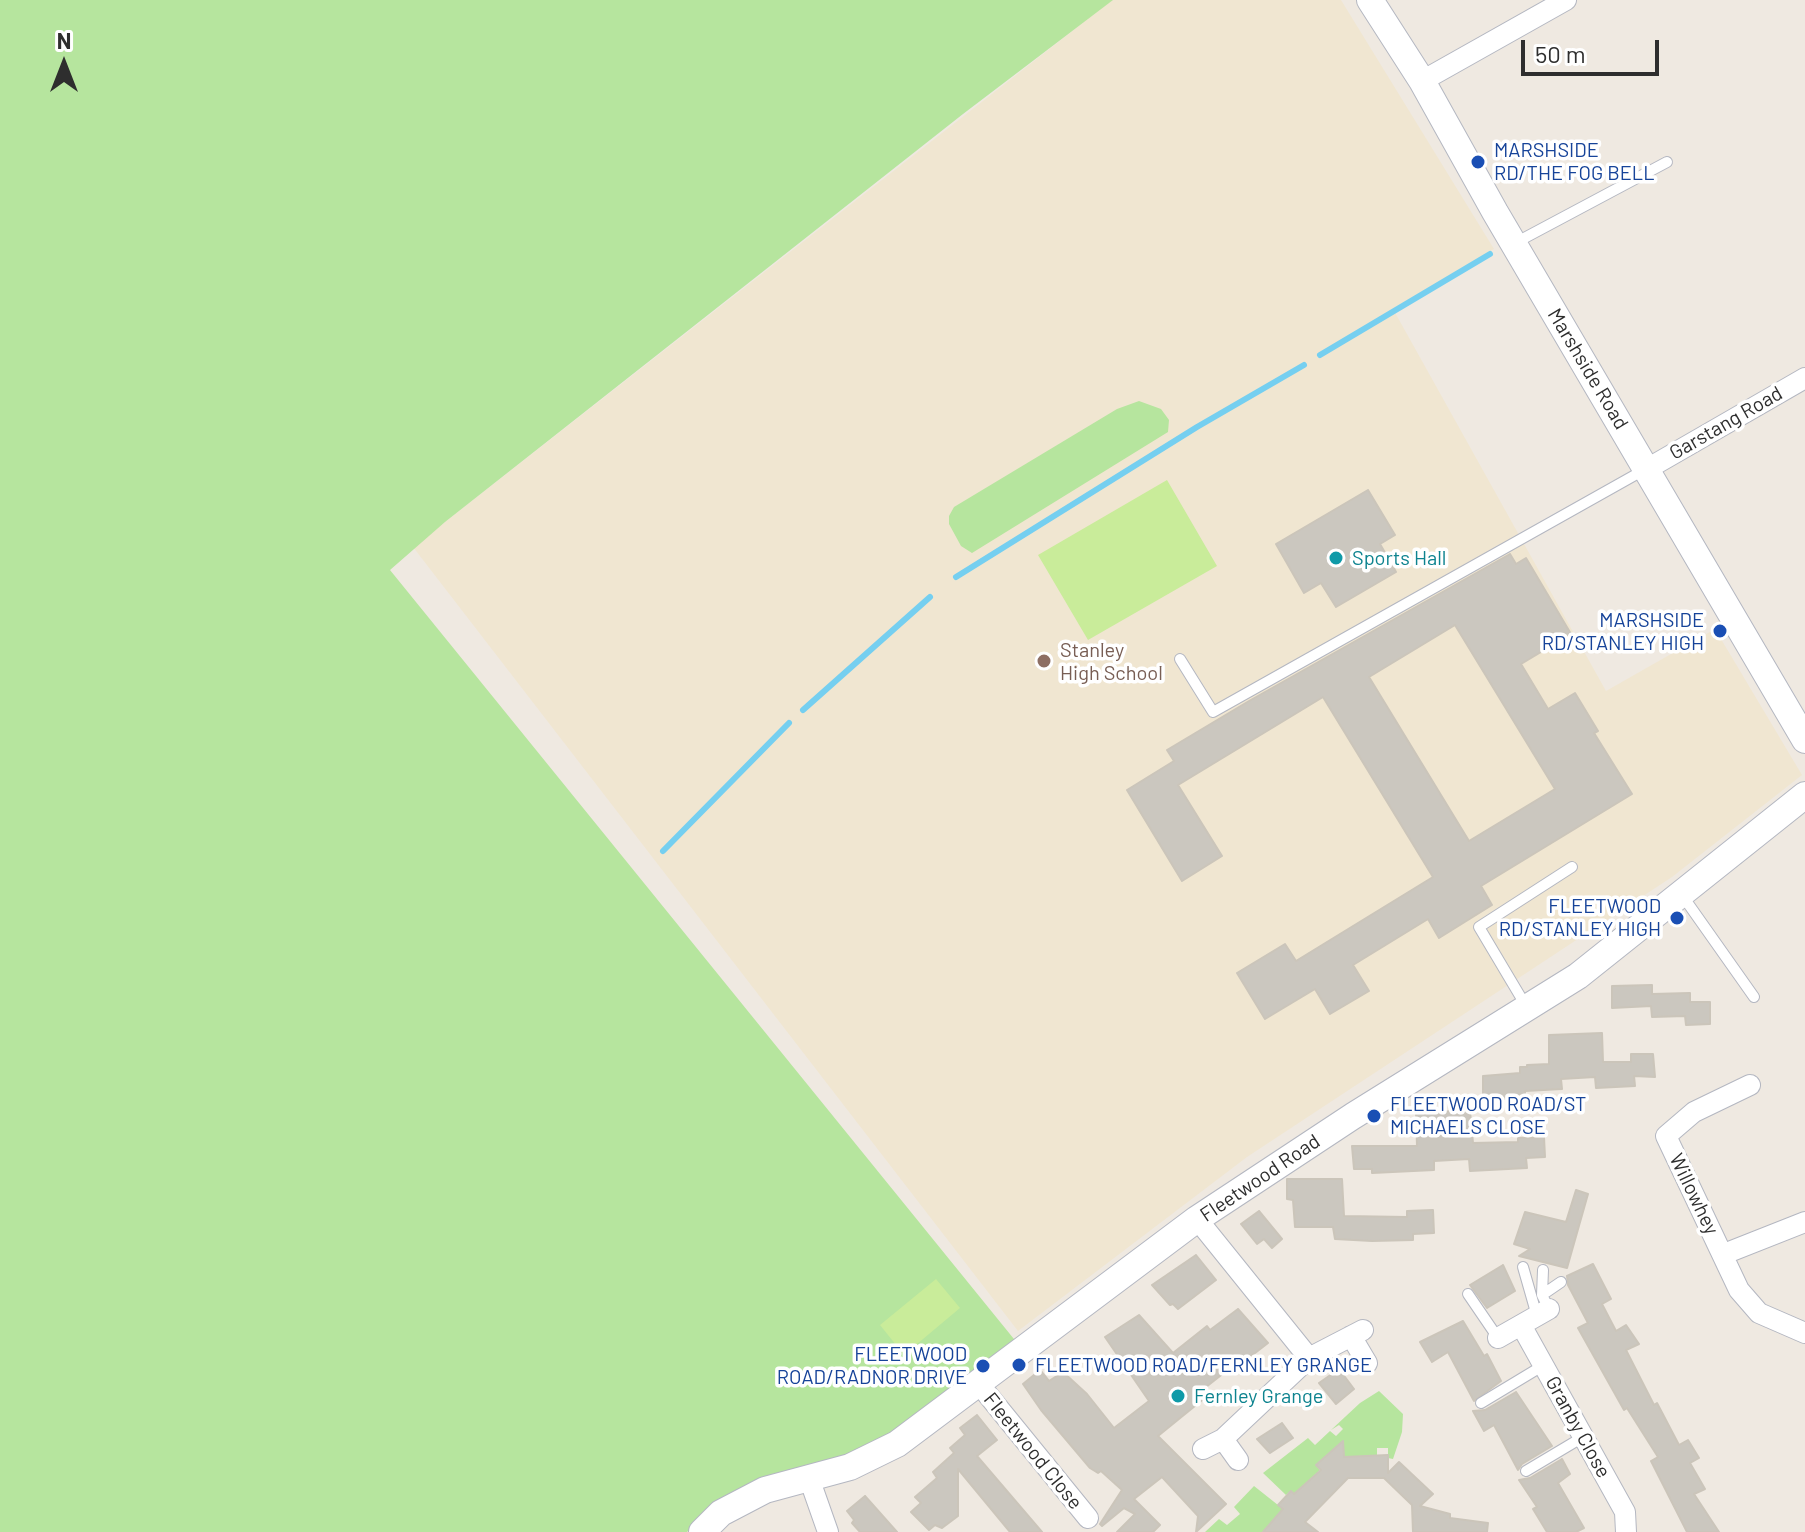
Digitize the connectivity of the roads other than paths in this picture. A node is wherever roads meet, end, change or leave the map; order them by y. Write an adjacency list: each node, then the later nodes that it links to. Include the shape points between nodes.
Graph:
1 (1370, 0): 3 (street, Marshside Road)
2 (1566, 0): 3 (street)
3 (1422, 81): 5 (street, Marshside Road)
4 (1667, 162): 5 (lane)
5 (1514, 244): 7 (street, Marshside Road)
6 (1805, 378): 7 (street, Garstang Road)
7 (1647, 469): 8 (lane, via 1213,712); 9 (street, Marshside Road)
8 (1180, 659)
9 (1805, 740)
10 (1805, 795): 12 (street, Fleetwood Road)
11 (1572, 867): 14 (lane, via 1479,927)
12 (1681, 893): 13 (lane); 14 (street, Fleetwood Road, via 1578,976)
13 (1754, 997)
14 (1527, 1008): 16 (street, Fleetwood Road)
15 (1750, 1085): 18 (street, Willowhey, via 1694,1112 1666,1136)
16 (1197, 1219): 26 (street); 29 (street, Fleetwood Road)
17 (1805, 1222): 18 (street, Willowhey)
18 (1724, 1254): 24 (street, Willowhey, via 1739,1290 1759,1313)
19 (1523, 1267): 23 (lane)
20 (1543, 1270): 23 (lane)
21 (1561, 1282): 23 (lane)
22 (1468, 1294): 25 (lane)
23 (1537, 1311): 25 (street); 28 (street, Granby Close)
24 (1805, 1333)
25 (1498, 1338)
26 (1309, 1358): 27 (street, via 1357,1333); 32 (street)
27 (1367, 1363)
28 (1544, 1365): 30 (lane); 31 (street, Granby Close)
29 (979, 1384): 36 (street, Fleetwood Road, via 896,1445 850,1467); 37 (street, Fleetwood Close)
30 (1481, 1403)
31 (1583, 1437): 35 (lane); 40 (street, Granby Close, via 1625,1512)
32 (1223, 1439): 33 (street); 34 (street)
33 (1203, 1449)
34 (1238, 1460)
35 (1526, 1471)
36 (809, 1478): 38 (street, Fleetwood Road, via 765,1490 721,1513); 39 (street)
37 (1088, 1518)
38 (702, 1532)
39 (828, 1532)
40 (1626, 1532)

